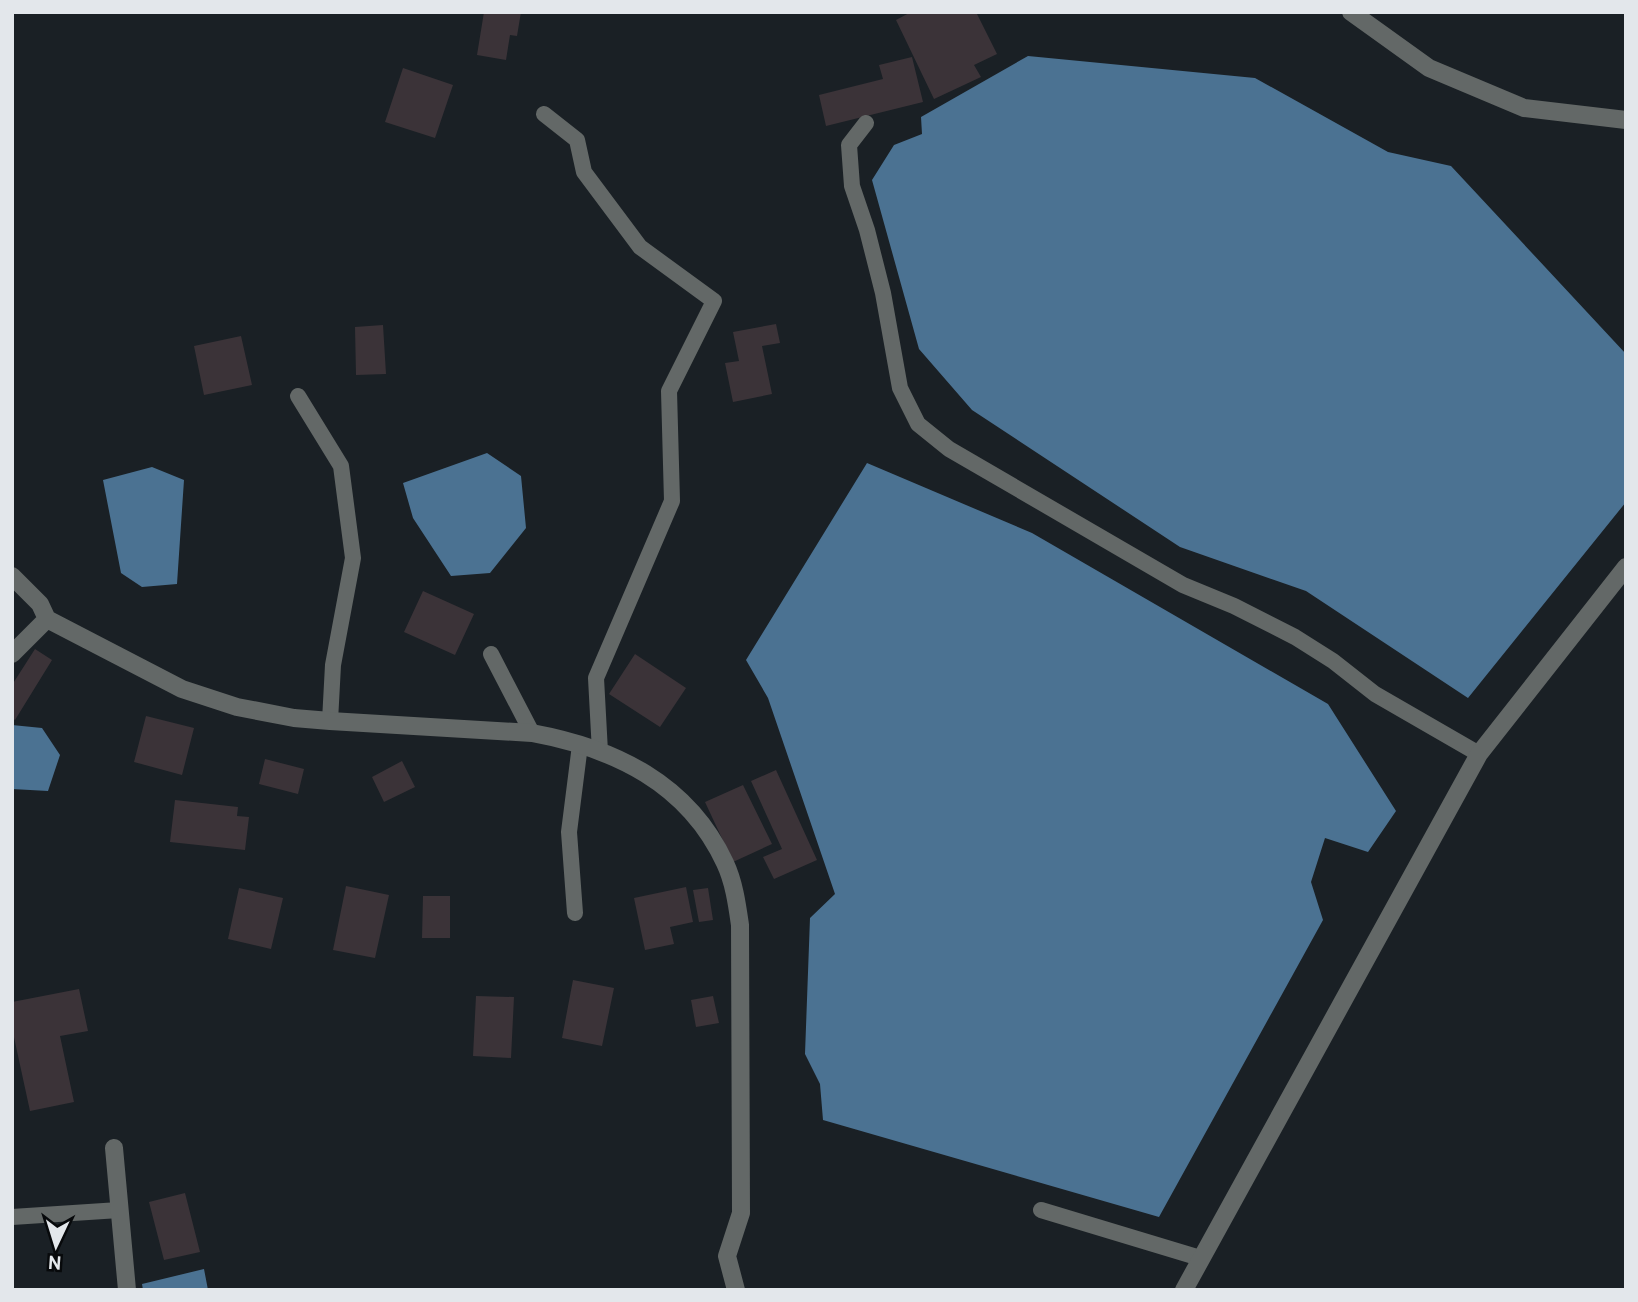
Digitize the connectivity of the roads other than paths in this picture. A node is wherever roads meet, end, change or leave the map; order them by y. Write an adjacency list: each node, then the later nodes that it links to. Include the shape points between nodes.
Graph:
1 (1351, 12): 3 (street, via 1429,68 1524,108)
2 (544, 114): 14 (lane, via 577,140 584,173 640,247 714,301 669,391 672,501 596,678)
3 (1626, 120)
4 (866, 123): 15 (lane, via 849,145 852,186 883,293 900,388 918,424 949,450 1184,585 1295,637 1375,694)
5 (298, 396): 11 (lane, via 341,466 353,558 333,665)
6 (1626, 567): 15 (street)
7 (12, 576): 8 (street, via 40,604)
8 (47, 619): 9 (street); 11 (street, via 182,689 237,706)
9 (12, 654)
10 (491, 654): 12 (lane)
11 (330, 721): 12 (street)
12 (532, 733): 13 (street)
13 (580, 745): 14 (street); 16 (lane, via 569,832)
14 (600, 752): 23 (street, via 660,781 685,803 710,834 735,894 740,925 742,1173 741,1213 727,1256)
15 (1479, 754): 21 (street)
16 (575, 913)
17 (114, 1147): 18 (street)
18 (119, 1210): 20 (lane); 22 (street)
19 (1041, 1210): 21 (lane)
20 (12, 1217)
21 (1200, 1258): 24 (street)
22 (127, 1290)
23 (736, 1290)
24 (1184, 1290)

